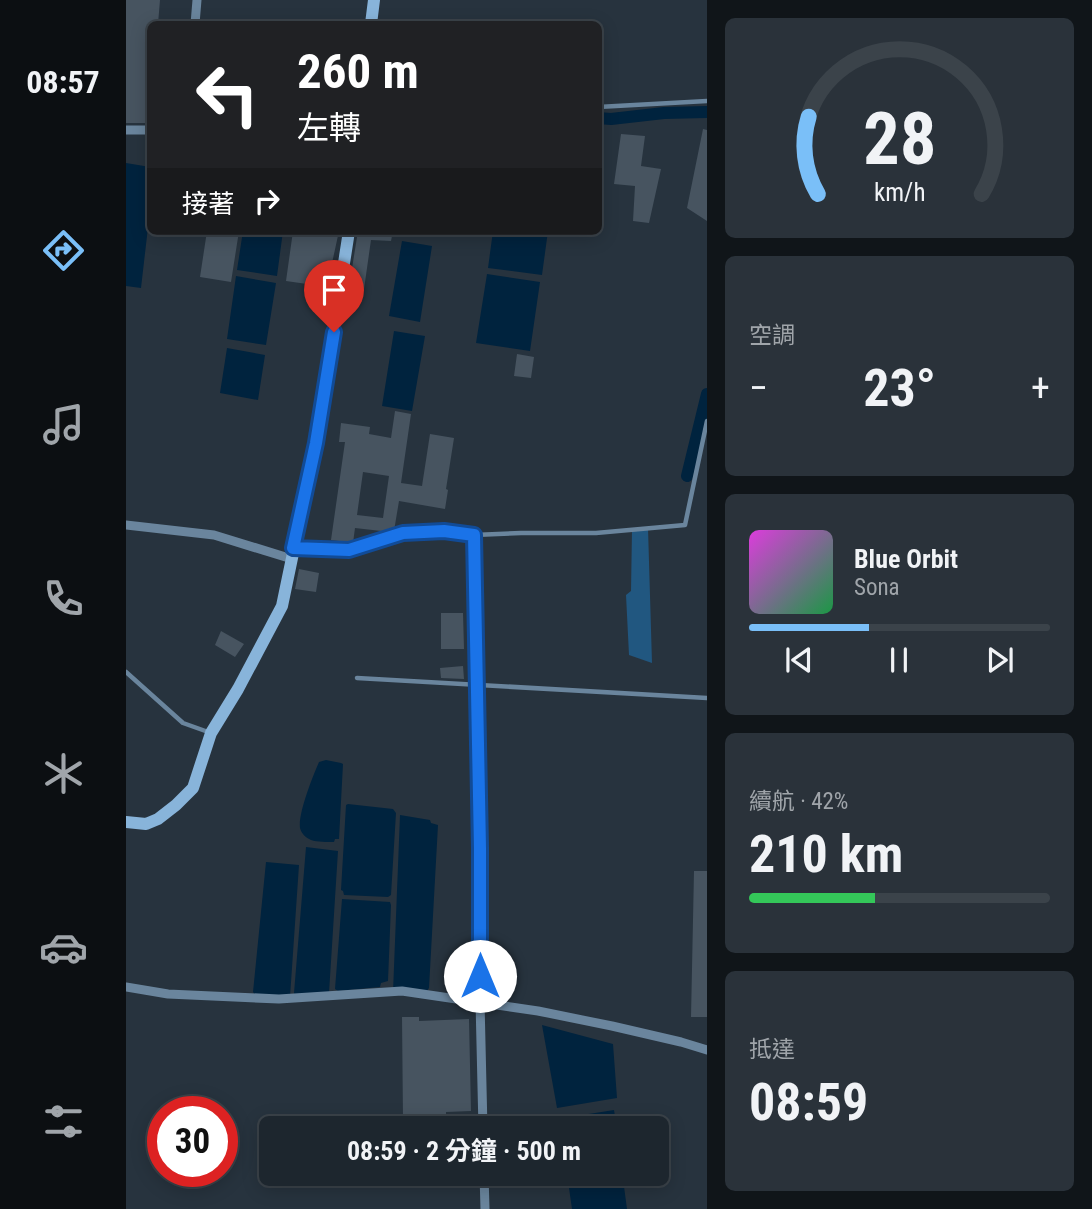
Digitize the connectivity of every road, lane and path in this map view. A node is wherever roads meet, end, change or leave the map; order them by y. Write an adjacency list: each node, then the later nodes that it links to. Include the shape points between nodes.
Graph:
1 (197, 0): 3 (street)
2 (373, 0): 4 (street)
3 (195, 21)
4 (371, 21)
5 (707, 101): 6 (lane)
6 (602, 107)
7 (126, 130): 8 (street)
8 (147, 130)
9 (348, 235): 13 (street, via 316,443)
10 (707, 421): 12 (lane, via 685,525 596,533)
11 (126, 525): 13 (street, via 214,535)
12 (474, 535): 13 (lane, via 403,533 349,550); 16 (street)
13 (292, 553): 18 (street, via 282,606)
14 (126, 672): 18 (lane, via 183,723)
15 (357, 678): 16 (lane)
16 (476, 685): 17 (lane); 21 (street)
17 (707, 698)
18 (211, 733): 19 (street, via 193,788 158,819 146,824)
19 (126, 822)
20 (126, 987): 21 (street, via 168,994 279,999 402,991)
21 (480, 1001): 22 (street); 23 (street)
22 (707, 1050)
23 (483, 1116)
24 (484, 1186): 25 (street)
25 (485, 1209)

